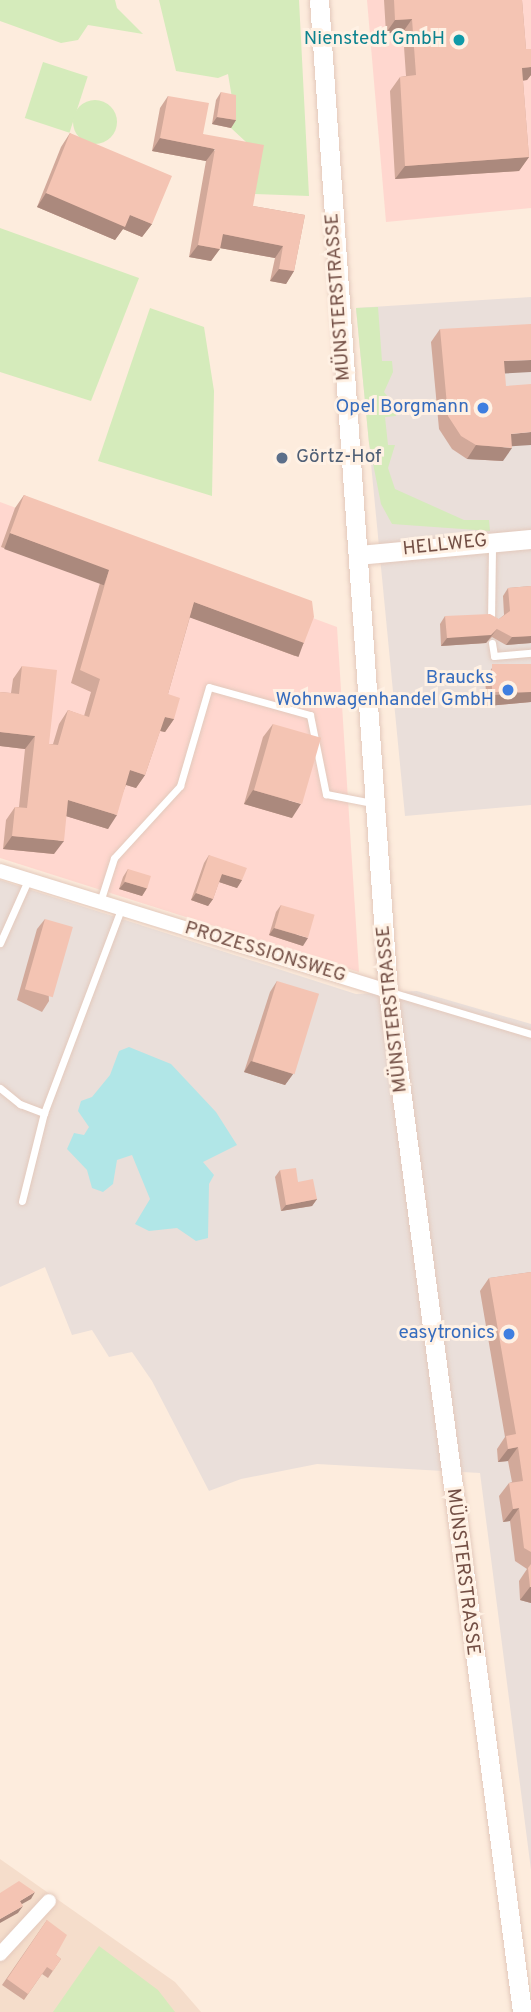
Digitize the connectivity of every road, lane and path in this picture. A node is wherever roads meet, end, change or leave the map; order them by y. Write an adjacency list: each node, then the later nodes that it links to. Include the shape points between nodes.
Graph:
1 (319, 0): 4 (main road, MÜNSTERSTRASSE)
2 (531, 539): 3 (main road, HELLWEG)
3 (492, 541): 4 (main road, HELLWEG); 5 (lane)
4 (358, 555): 8 (main road, MÜNSTERSTRASSE)
5 (491, 621)
6 (492, 643): 7 (lane, via 494,656)
7 (531, 653)
8 (374, 804): 11 (lane, via 326,794 310,715 209,687 180,786 114,858); 14 (main road, MÜNSTERSTRASSE)
9 (0, 871): 10 (street, PROZESSIONSWEG)
10 (28, 879): 11 (street, PROZESSIONSWEG); 13 (lane)
11 (100, 902): 12 (street, PROZESSIONSWEG)
12 (121, 908): 14 (street, PROZESSIONSWEG); 17 (lane)
13 (0, 943)
14 (388, 991): 15 (lane, PROZESSIONSWEG); 21 (main road, MÜNSTERSTRASSE)
15 (531, 1034)
16 (0, 1088): 17 (lane, via 20,1104)
17 (44, 1113): 18 (lane)
18 (22, 1201)
19 (49, 1901): 20 (street)
20 (0, 1954)
21 (522, 2012)

